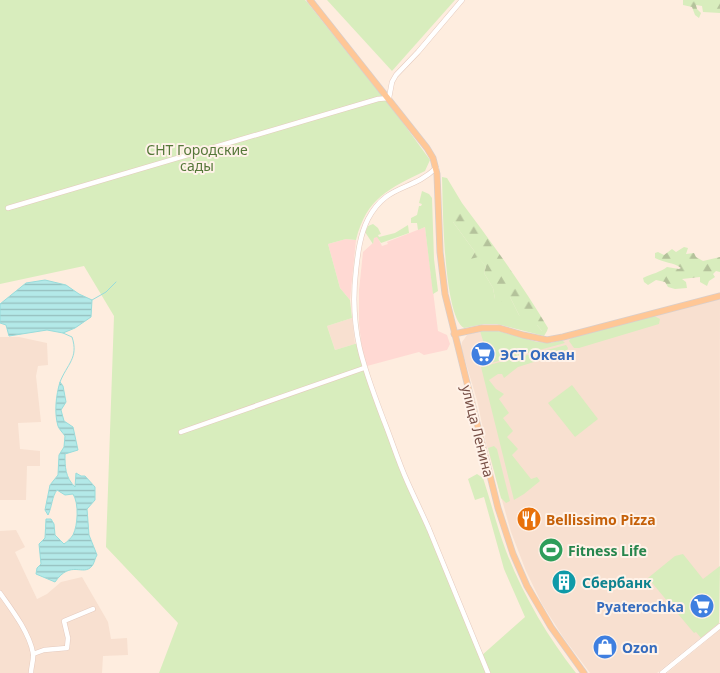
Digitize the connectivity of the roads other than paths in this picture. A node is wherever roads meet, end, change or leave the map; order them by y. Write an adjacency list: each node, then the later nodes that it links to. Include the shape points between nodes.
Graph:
1 (310, 0): 3 (main road)
2 (462, 0): 3 (street, via 396,75)
3 (389, 98): 4 (main road, via 428,148); 5 (street)
4 (436, 168): 7 (main road, улица Ленина, via 443,282); 8 (street, via 426,177 386,196 363,232 355,279 354,312)
5 (8, 208)
6 (720, 296): 7 (main road, via 547,340 499,328)
7 (454, 334): 16 (main road, улица Ленина, via 498,508 513,554 538,607)
8 (364, 368): 9 (street); 15 (street, via 408,483)
9 (181, 432)
10 (0, 592): 13 (street, via 26,635)
11 (93, 609): 13 (street, via 64,621 67,648)
12 (720, 626): 17 (street)
13 (33, 654): 14 (street)
14 (31, 673)
15 (488, 673)
16 (584, 673)
17 (662, 673)

